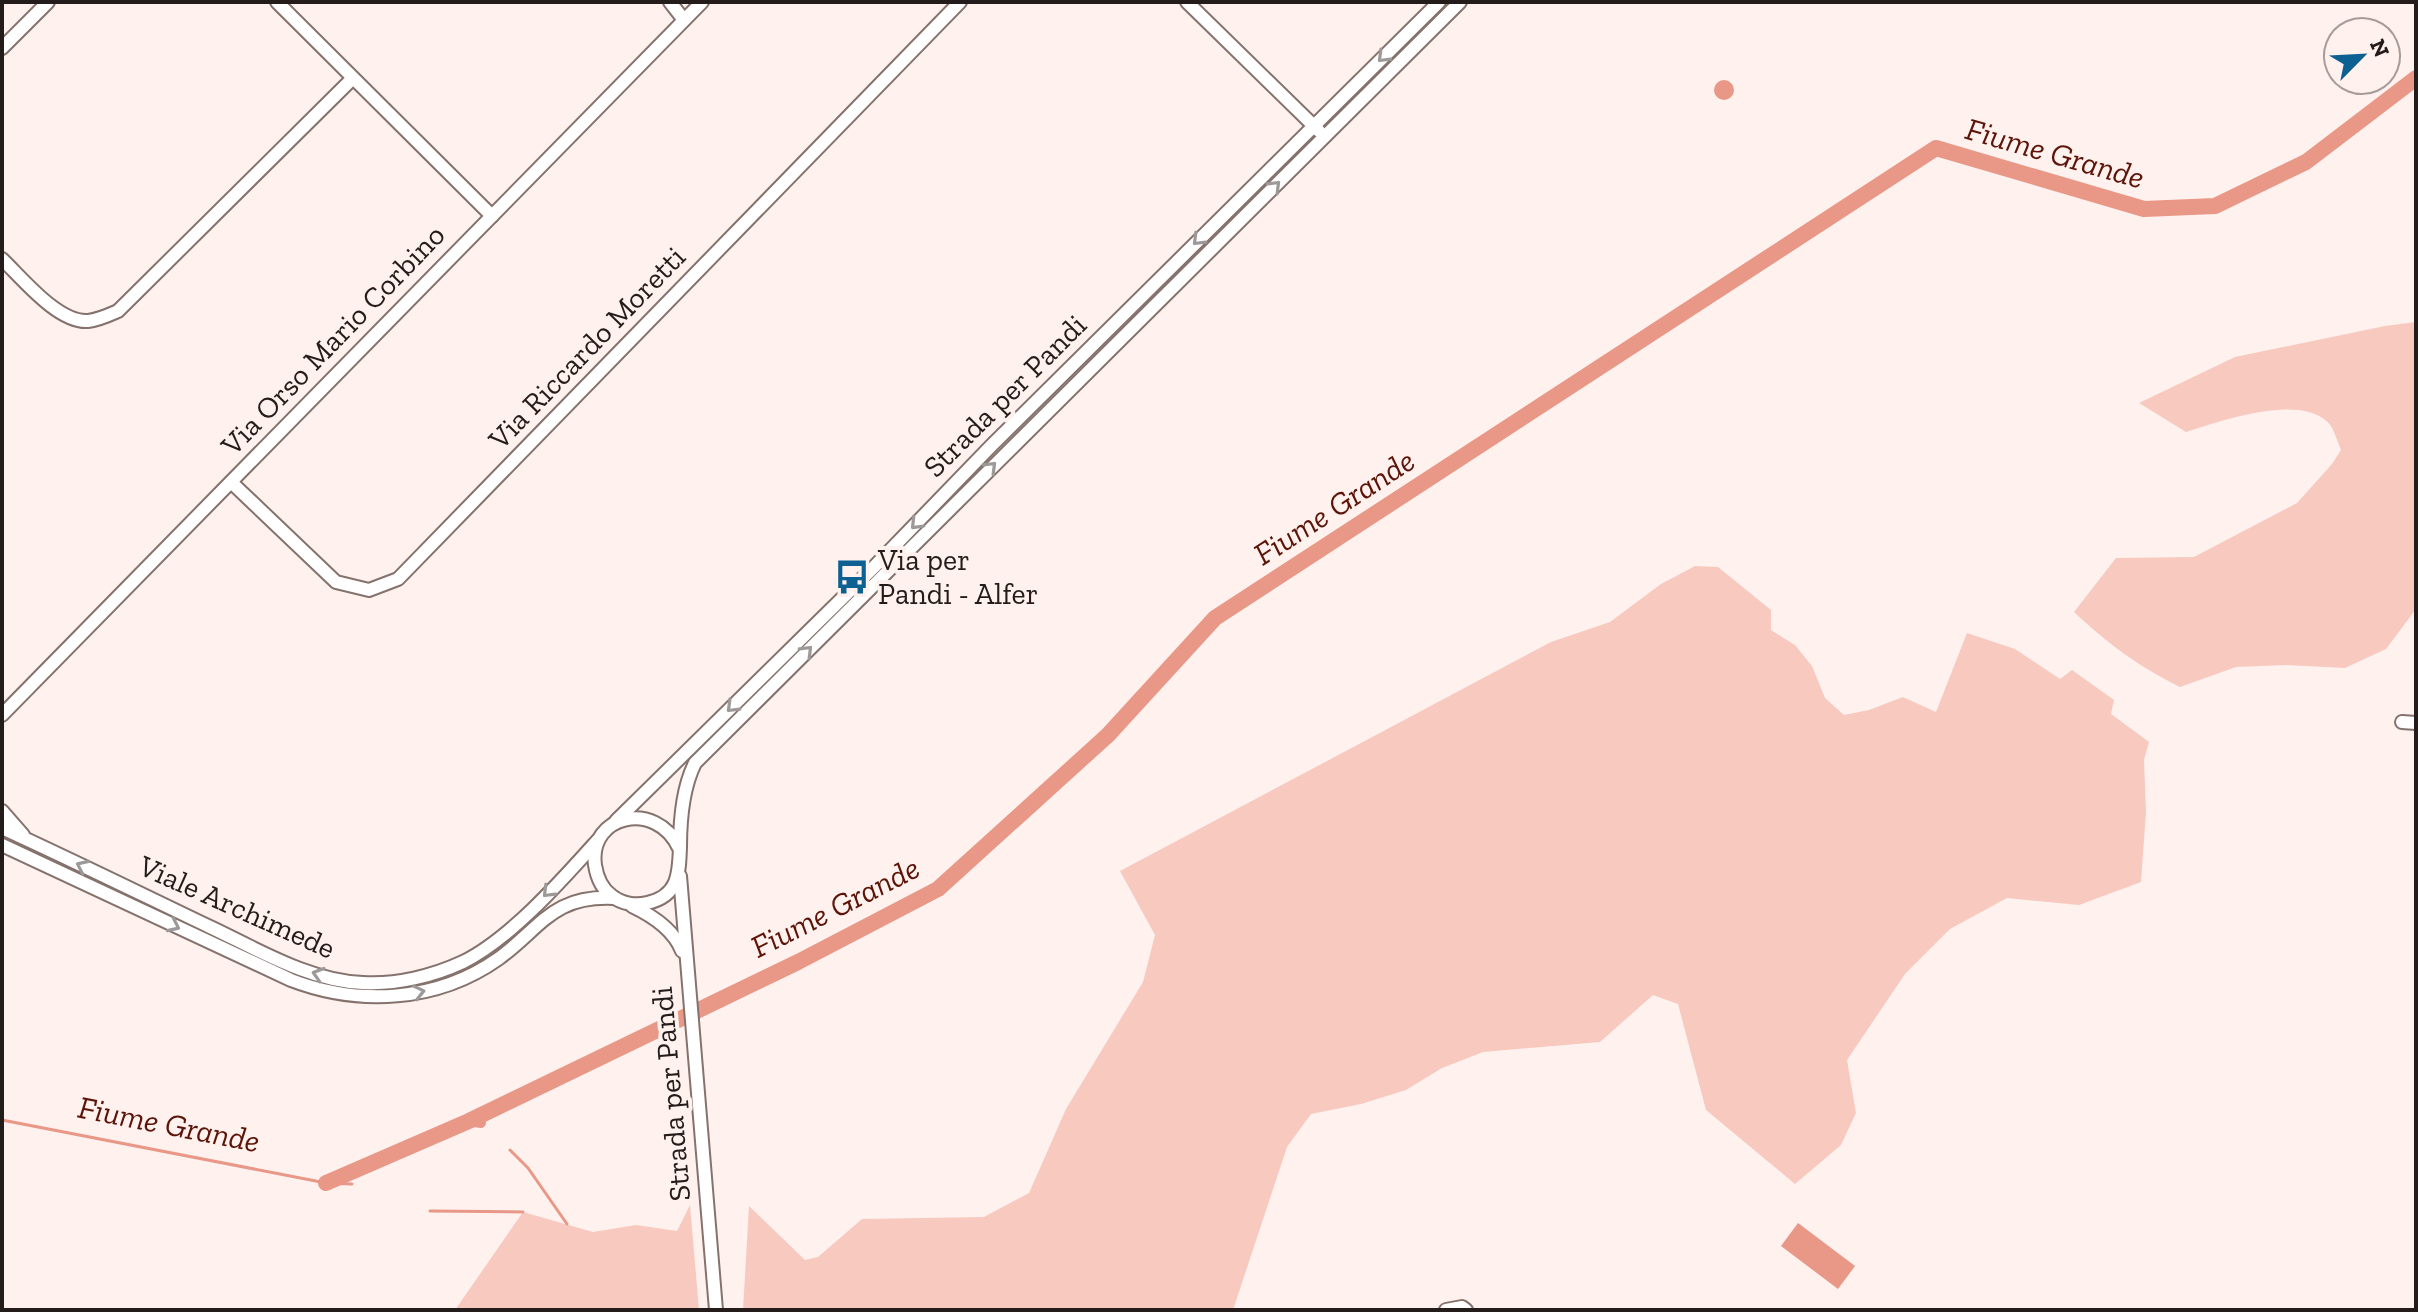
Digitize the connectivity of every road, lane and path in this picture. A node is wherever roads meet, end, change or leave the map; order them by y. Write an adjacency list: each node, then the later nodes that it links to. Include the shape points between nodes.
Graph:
1 (48, 2): 10 (street)
2 (277, 2): 11 (street)
3 (670, 2): 9 (street)
4 (702, 2): 9 (street, Via Orso Mario Corbino)
5 (960, 2): 16 (street, Via Riccardo Moretti, via 398,579 369,590 336,582)
6 (1187, 2): 12 (street)
7 (1439, 2): 12 (street, Strada per Pandi, one-way to 12)
8 (1460, 2): 13 (street, Strada per Pandi)
9 (684, 20): 14 (street, Via Orso Mario Corbino)
10 (2, 48)
11 (353, 78): 14 (street); 15 (street, via 118,311 89,321 64,315)
12 (1313, 125): 13 (street); 22 (street, Strada per Pandi, one-way to 22)
13 (1325, 137): 25 (street, Strada per Pandi, one-way to 13, via 688,776 695,763)
14 (492, 216): 16 (street, Via Orso Mario Corbino)
15 (2, 259)
16 (231, 482): 17 (street, Via Orso Mario Corbino)
17 (2, 715)
18 (2402, 722): 19 (street)
19 (2416, 723)
20 (2, 811): 23 (street)
21 (2, 828): 23 (street, Viale Archimede)
22 (606, 832): 23 (street, Viale Archimede, one-way to 23, via 510,930 480,952 431,974 369,983 298,967); 25 (street, via 643,817 674,837); 27 (street, via 594,859 596,874)
23 (28, 840)
24 (2, 845): 27 (street, Viale Archimede, one-way to 27, via 291,980 364,997 409,995 455,982 499,958 560,908 587,899)
25 (679, 848): 26 (street, Strada per Pandi)
26 (680, 873): 27 (street, via 666,895 654,902); 28 (street, Strada per Pandi)
27 (620, 900): 28 (street, via 670,932)
28 (686, 962): 29 (street, Strada per Pandi)
29 (716, 1310)
30 (1446, 1310): 31 (street)
31 (1466, 1310)

